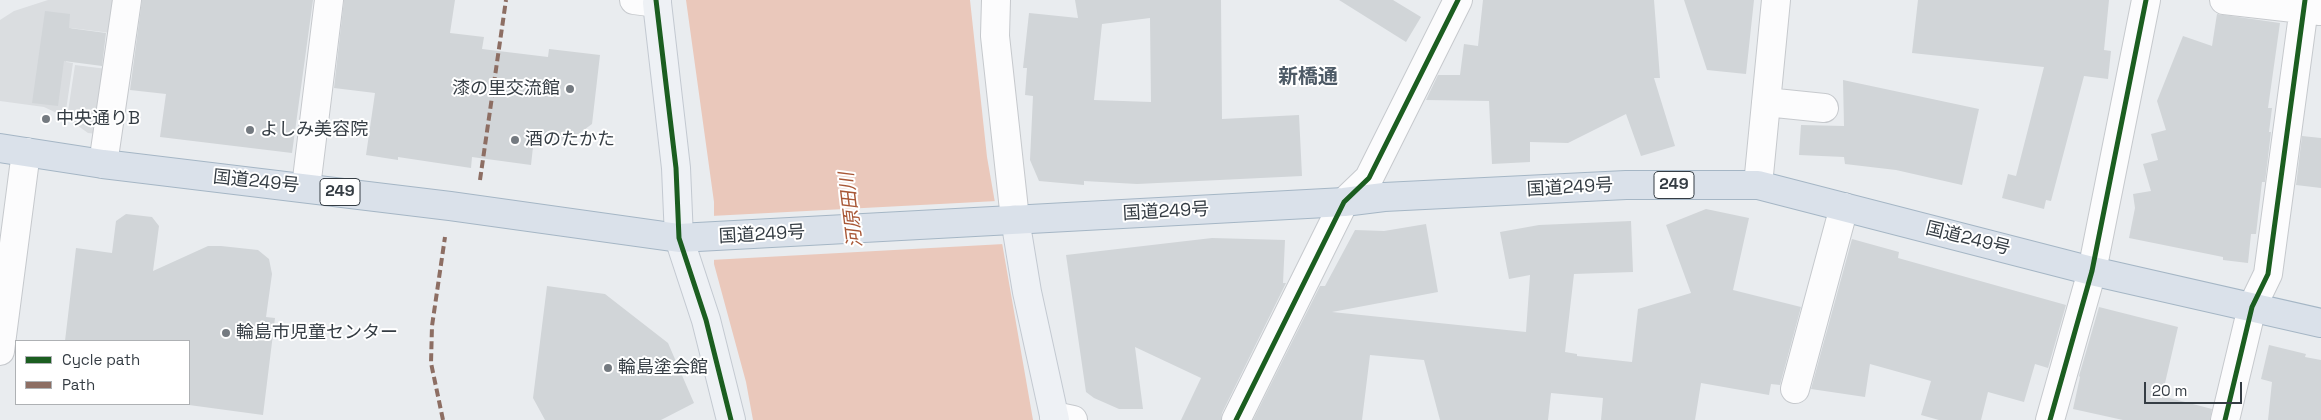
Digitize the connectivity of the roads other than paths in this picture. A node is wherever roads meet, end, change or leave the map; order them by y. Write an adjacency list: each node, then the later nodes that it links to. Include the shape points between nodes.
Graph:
1 (127, 0): 13 (street)
2 (329, 0): 15 (street)
3 (996, 0): 18 (street, via 996,36)
4 (1458, 0): 16 (street, via 1369,178)
5 (1776, 0): 10 (street)
6 (2146, 0): 20 (street)
7 (2224, 0): 9 (street)
8 (649, 1): 19 (street, via 676,168)
9 (2310, 7): 21 (street, via 2268,274)
10 (1766, 102): 11 (street); 14 (street)
11 (1824, 108)
12 (13, 150): 13 (highway, 国道249号 / 249); 23 (street)
13 (103, 164): 15 (highway, 国道249号 / 249)
14 (1758, 185): 16 (highway, 国道249号 / 249, via 1626,185 1384,197); 17 (highway, 国道249号 / 249)
15 (306, 187): 19 (highway, 国道249号 / 249)
16 (1344, 202): 18 (highway, 国道249号 / 249); 27 (street)
17 (1844, 206): 20 (highway, 国道249号 / 249); 24 (street)
18 (1013, 219): 19 (highway, 国道249号 / 249); 26 (street, via 1026,292)
19 (679, 238): 25 (street, via 706,320)
20 (2092, 270): 21 (highway, 国道249号 / 249); 28 (street)
21 (2252, 307): 22 (highway, 国道249号 / 249); 29 (street)
22 (2321, 323)
23 (0, 351)
24 (1795, 390)
25 (728, 419)
26 (1061, 419)
27 (1236, 420)
28 (2050, 420)
29 (2225, 420)

